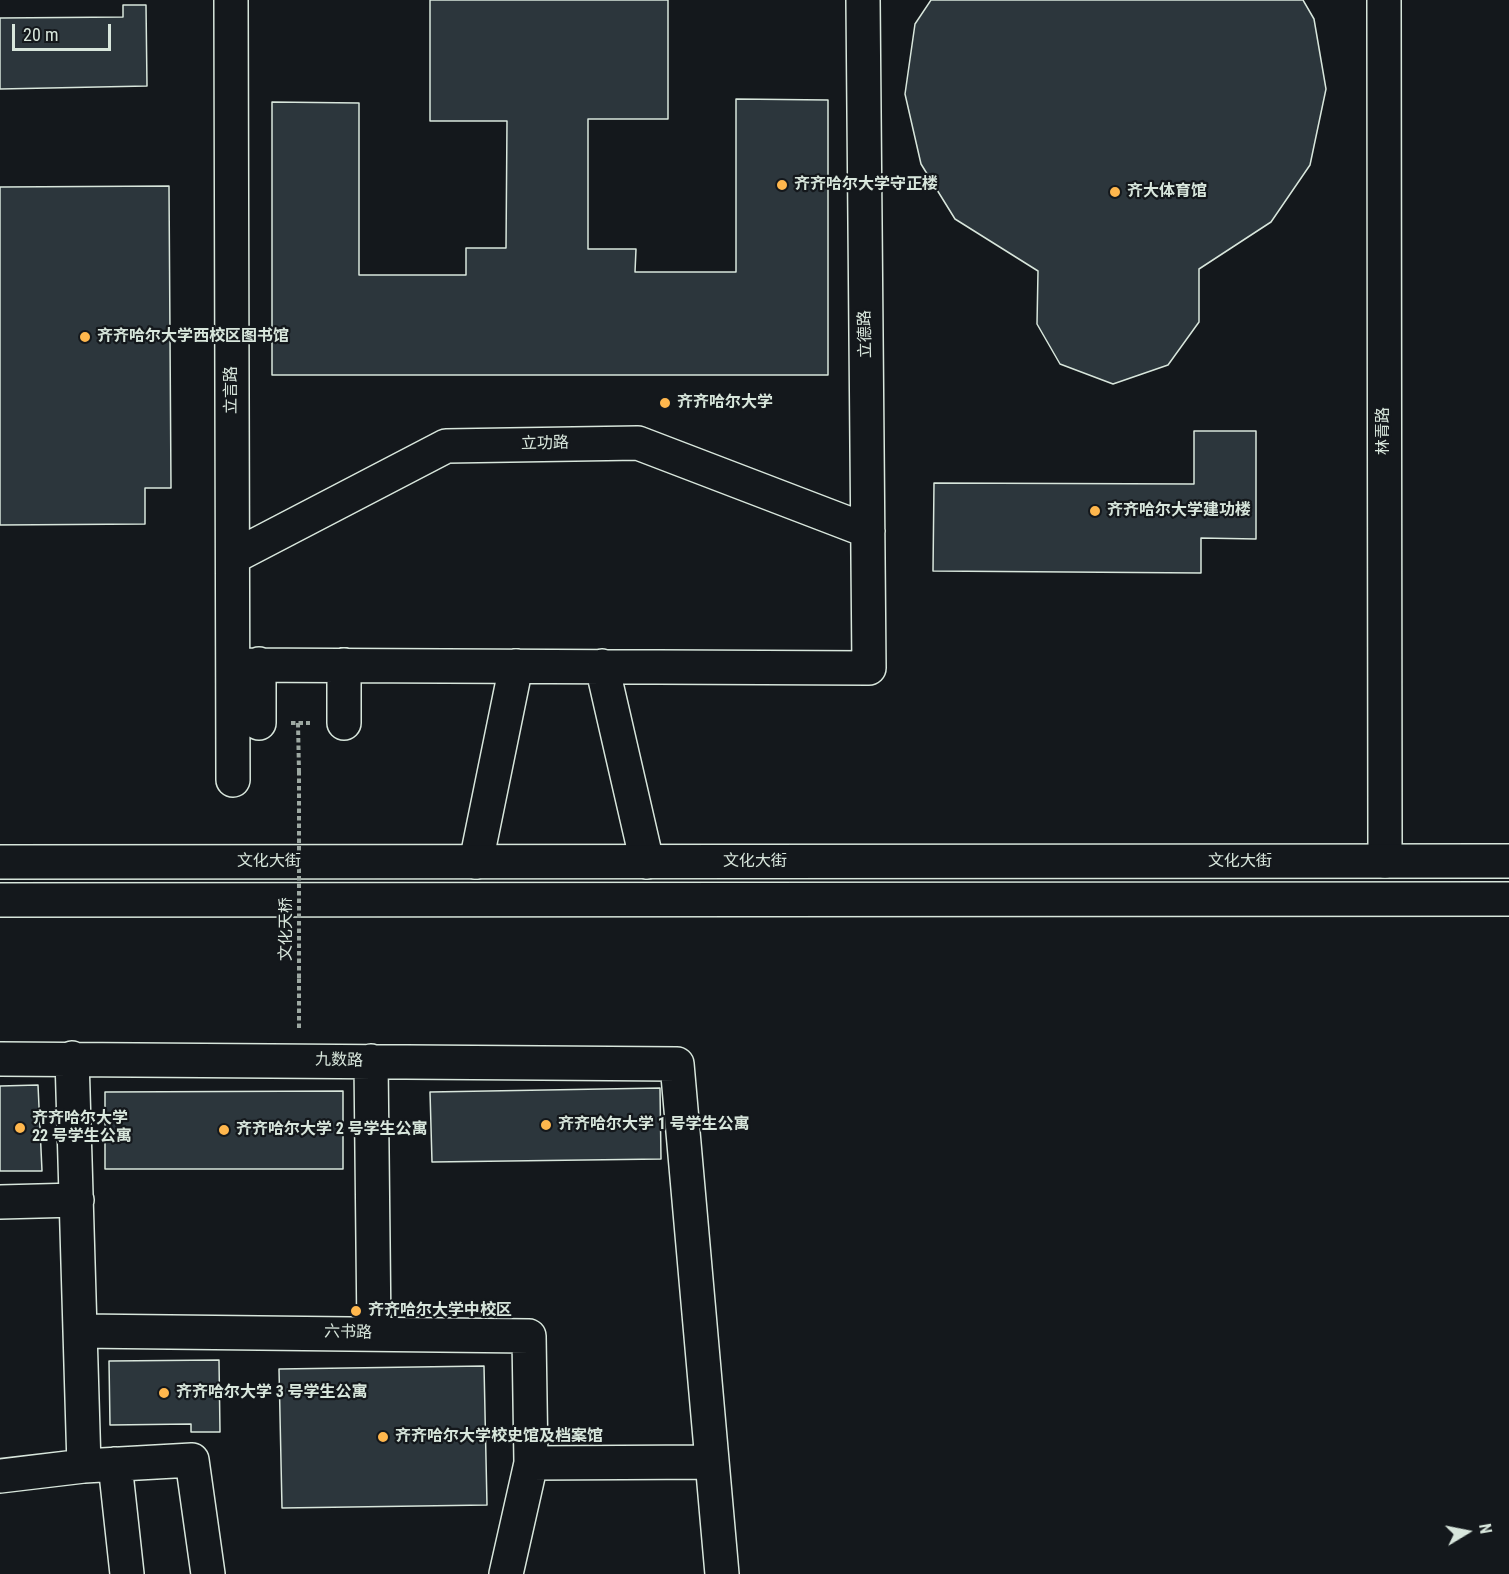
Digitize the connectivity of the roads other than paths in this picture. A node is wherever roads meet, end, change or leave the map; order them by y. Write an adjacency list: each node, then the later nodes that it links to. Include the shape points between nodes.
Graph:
1 (231, 0): 5 (street, 立言路)
2 (863, 0): 4 (street, 立德路)
3 (1384, 0): 13 (street, 林青路)
4 (868, 531): 5 (street, 立功路, via 638,443 446,446); 9 (street, 立德路, via 869,668)
5 (233, 556): 6 (street, 立言路)
6 (246, 664): 7 (street); 10 (street); 12 (street, 立言路)
7 (344, 665): 8 (street); 11 (street)
8 (516, 666): 9 (street); 16 (street)
9 (602, 666): 17 (street)
10 (259, 723)
11 (344, 723)
12 (233, 780)
13 (1385, 861): 14 (street, 文化大街); 17 (street, 文化大街)
14 (1509, 861)
15 (0, 862): 16 (street, 文化大街)
16 (476, 862): 17 (street, 文化大街)
17 (647, 862)
18 (1509, 899): 19 (street)
19 (0, 900)
20 (351, 1052): 21 (street, 九数路, via 250,1047); 26 (street); 27 (street, 九数路, via 677,1064)
21 (72, 1058): 22 (street, 九数路); 23 (street)
22 (0, 1059)
23 (76, 1200): 24 (street); 25 (street)
24 (0, 1202)
25 (80, 1330): 26 (street, 六书路); 29 (street)
26 (374, 1333): 28 (street, 六书路, via 529,1336)
27 (712, 1462): 28 (street); 34 (street)
28 (531, 1463): 33 (street)
29 (100, 1465): 30 (street); 31 (street); 32 (street, via 192,1460)
30 (0, 1476)
31 (128, 1574)
32 (208, 1574)
33 (506, 1574)
34 (722, 1574)

